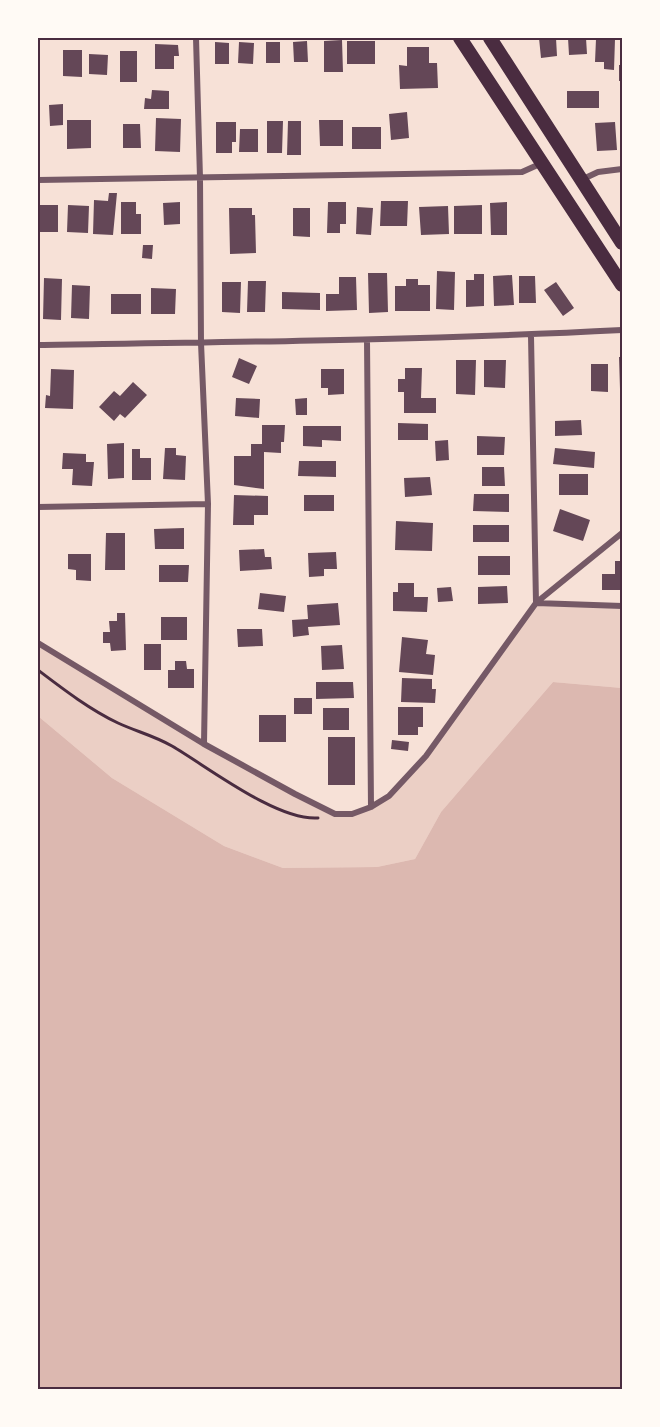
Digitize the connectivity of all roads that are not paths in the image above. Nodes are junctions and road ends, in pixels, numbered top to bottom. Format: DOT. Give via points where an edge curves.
graph roads {
  1 [pos="196,38"];
  2 [pos="460,38"];
  3 [pos="490,38"];
  4 [pos="542,162"];
  5 [pos="622,169"];
  6 [pos="200,178"];
  7 [pos="38,180"];
  8 [pos="581,180"];
  9 [pos="622,243"];
  10 [pos="622,285"];
  11 [pos="622,330"];
  12 [pos="531,336"];
  13 [pos="367,340"];
  14 [pos="201,343"];
  15 [pos="38,345"];
  16 [pos="208,504"];
  17 [pos="38,507"];
  18 [pos="622,532"];
  19 [pos="536,603"];
  20 [pos="622,606"];
  21 [pos="38,643"];
  22 [pos="204,744"];
  23 [pos="371,807"];
  1 -- 6 [label="street"];
  2 -- 4 [label="main road"];
  3 -- 8 [label="main road"];
  4 -- 6 [label="street" via="522,172"];
  4 -- 10 [label="main road"];
  5 -- 8 [label="street" via="598,172"];
  6 -- 7 [label="street"];
  6 -- 14 [label="street"];
  8 -- 9 [label="main road"];
  11 -- 12 [label="street"];
  12 -- 13 [label="street"];
  12 -- 19 [label="street"];
  13 -- 14 [label="street"];
  13 -- 23 [label="street"];
  14 -- 15 [label="street"];
  14 -- 16 [label="street"];
  16 -- 17 [label="street"];
  16 -- 22 [label="street"];
  18 -- 19 [label="street"];
  19 -- 20 [label="street"];
  19 -- 23 [label="street" via="426,756 389,796"];
  21 -- 22 [label="street"];
  22 -- 23 [label="street" via="335,814 352,814"];
}
